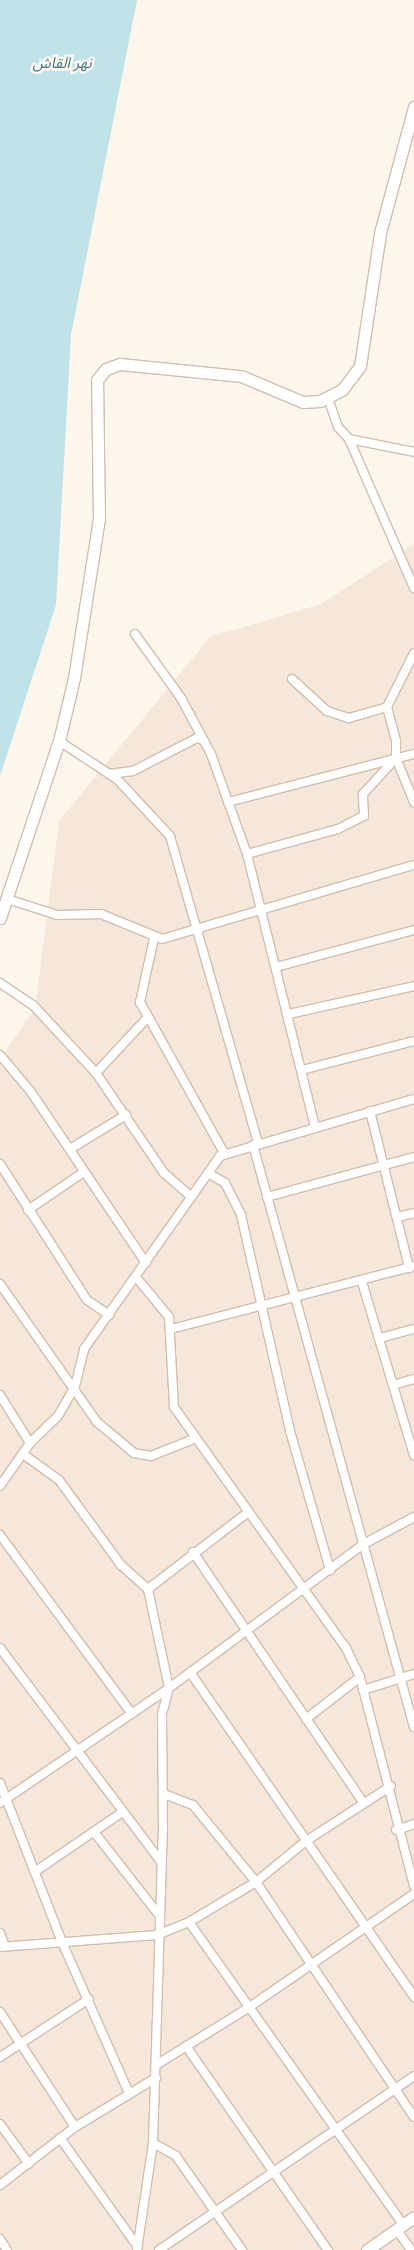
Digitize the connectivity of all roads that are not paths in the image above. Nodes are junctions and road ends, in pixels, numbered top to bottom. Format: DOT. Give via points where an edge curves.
graph roads {
  1 [pos="414,107"];
  2 [pos="328,398"];
  3 [pos="348,439"];
  4 [pos="414,452"];
  5 [pos="414,588"];
  6 [pos="135,634"];
  7 [pos="414,653"];
  8 [pos="292,679"];
  9 [pos="387,707"];
  10 [pos="204,740"];
  11 [pos="59,741"];
  12 [pos="414,754"];
  13 [pos="396,758"];
  14 [pos="106,774"];
  15 [pos="228,802"];
  16 [pos="414,802"];
  17 [pos="247,854"];
  18 [pos="414,865"];
  19 [pos="7,899"];
  20 [pos="258,912"];
  21 [pos="0,918"];
  22 [pos="414,930"];
  23 [pos="198,932"];
  24 [pos="154,938"];
  25 [pos="276,967"];
  26 [pos="0,983"];
  27 [pos="414,986"];
  28 [pos="289,1014"];
  29 [pos="146,1020"];
  30 [pos="414,1041"];
  31 [pos="0,1055"];
  32 [pos="302,1070"];
  33 [pos="96,1073"];
  34 [pos="414,1099"];
  35 [pos="370,1111"];
  36 [pos="126,1115"];
  37 [pos="315,1126"];
  38 [pos="255,1144"];
  39 [pos="70,1149"];
  40 [pos="224,1153"];
  41 [pos="414,1157"];
  42 [pos="0,1164"];
  43 [pos="383,1165"];
  44 [pos="84,1172"];
  45 [pos="208,1172"];
  46 [pos="190,1196"];
  47 [pos="267,1197"];
  48 [pos="28,1210"];
  49 [pos="414,1213"];
  50 [pos="397,1218"];
  51 [pos="146,1263"];
  52 [pos="412,1267"];
  53 [pos="136,1277"];
  54 [pos="362,1282"];
  55 [pos="0,1284"];
  56 [pos="293,1299"];
  57 [pos="264,1306"];
  58 [pos="109,1315"];
  59 [pos="414,1328"];
  60 [pos="171,1329"];
  61 [pos="380,1338"];
  62 [pos="414,1379"];
  63 [pos="393,1385"];
  64 [pos="75,1386"];
  65 [pos="0,1395"];
  66 [pos="411,1428"];
  67 [pos="196,1438"];
  68 [pos="30,1443"];
  69 [pos="23,1454"];
  70 [pos="414,1455"];
  71 [pos="0,1486"];
  72 [pos="247,1513"];
  73 [pos="414,1517"];
  74 [pos="0,1535"];
  75 [pos="362,1545"];
  76 [pos="193,1552"];
  77 [pos="330,1570"];
  78 [pos="148,1589"];
  79 [pos="305,1590"];
  80 [pos="247,1632"];
  81 [pos="0,1648"];
  82 [pos="190,1672"];
  83 [pos="414,1674"];
  84 [pos="360,1677"];
  85 [pos="400,1678"];
  86 [pos="169,1688"];
  87 [pos="363,1690"];
  88 [pos="132,1714"];
  89 [pos="306,1719"];
  90 [pos="414,1727"];
  91 [pos="75,1752"];
  92 [pos="0,1783"];
  93 [pos="391,1786"];
  94 [pos="164,1794"];
  95 [pos="7,1798"];
  96 [pos="363,1802"];
  97 [pos="0,1803"];
  98 [pos="121,1813"];
  99 [pos="414,1824"];
  100 [pos="396,1830"];
  101 [pos="94,1832"];
  102 [pos="306,1842"];
  103 [pos="162,1863"];
  104 [pos="36,1871"];
  105 [pos="256,1882"];
  106 [pos="414,1886"];
  107 [pos="414,1894"];
  108 [pos="159,1915"];
  109 [pos="189,1922"];
  110 [pos="363,1928"];
  111 [pos="0,1933"];
  112 [pos="157,1935"];
  113 [pos="62,1942"];
  114 [pos="3,1946"];
  115 [pos="311,1966"];
  116 [pos="414,1997"];
  117 [pos="89,1999"];
  118 [pos="248,2008"];
  119 [pos="0,2012"];
  120 [pos="22,2043"];
  121 [pos="186,2046"];
  122 [pos="0,2057"];
  123 [pos="156,2065"];
  124 [pos="414,2076"];
  125 [pos="156,2078"];
  126 [pos="395,2089"];
  127 [pos="129,2093"];
  128 [pos="414,2117"];
  129 [pos="0,2124"];
  130 [pos="75,2127"];
  131 [pos="335,2131"];
  132 [pos="60,2138"];
  133 [pos="153,2143"];
  134 [pos="28,2164"];
  135 [pos="273,2173"];
  136 [pos="0,2186"];
  137 [pos="214,2212"];
  138 [pos="414,2216"];
  139 [pos="400,2227"];
  140 [pos="0,2240"];
  141 [pos="137,2248"];
  142 [pos="7,2250"];
  143 [pos="159,2250"];
  144 [pos="242,2250"];
  145 [pos="328,2250"];
  146 [pos="367,2250"];
  147 [pos="411,2250"];
  1 -- 2 [label="main road" via="380,233 360,366 348,385"];
  2 -- 3 [label="street" via="338,427"];
  2 -- 11 [label="main road" via="291,399 234,375 120,364 102,372 95,388 101,468 97,535"];
  3 -- 4 [label="street"];
  3 -- 5 [label="street"];
  6 -- 10 [label="street" via="181,698"];
  7 -- 9 [label="street"];
  8 -- 9 [label="street" via="339,718"];
  9 -- 13 [label="street" via="396,740"];
  10 -- 14 [label="street" via="197,738 133,771"];
  10 -- 15 [label="street"];
  11 -- 14 [label="street"];
  11 -- 19 [label="main road"];
  12 -- 13 [label="street"];
  13 -- 15 [label="street"];
  13 -- 16 [label="street"];
  13 -- 17 [label="street" via="363,794 364,816 338,829"];
  14 -- 23 [label="street" via="135,795 170,836"];
  15 -- 17 [label="street"];
  17 -- 20 [label="street"];
  18 -- 20 [label="street"];
  19 -- 21 [label="main road"];
  19 -- 24 [label="street" via="57,914 101,914"];
  20 -- 23 [label="street"];
  20 -- 25 [label="street"];
  22 -- 25 [label="street"];
  23 -- 24 [label="street"];
  23 -- 38 [label="street"];
  24 -- 29 [label="street" via="140,1002"];
  25 -- 28 [label="street"];
  26 -- 33 [label="street" via="33,1005"];
  27 -- 28 [label="street"];
  28 -- 32 [label="street"];
  29 -- 33 [label="street"];
  29 -- 40 [label="street"];
  30 -- 32 [label="street"];
  31 -- 39 [label="street"];
  32 -- 37 [label="street"];
  33 -- 36 [label="street"];
  34 -- 35 [label="street"];
  35 -- 37 [label="street"];
  35 -- 43 [label="street"];
  36 -- 39 [label="street"];
  36 -- 46 [label="street" via="164,1173"];
  37 -- 38 [label="street"];
  38 -- 40 [label="street"];
  38 -- 47 [label="street"];
  39 -- 44 [label="street"];
  40 -- 45 [label="street"];
  41 -- 43 [label="street"];
  42 -- 48 [label="street"];
  43 -- 47 [label="street"];
  43 -- 50 [label="street"];
  44 -- 48 [label="street"];
  44 -- 51 [label="street"];
  45 -- 46 [label="street"];
  45 -- 57 [label="street" via="225,1183 241,1215"];
  46 -- 51 [label="street"];
  47 -- 56 [label="street"];
  48 -- 58 [label="street" via="88,1300"];
  49 -- 50 [label="street"];
  50 -- 52 [label="street"];
  51 -- 53 [label="street"];
  52 -- 54 [label="street"];
  53 -- 58 [label="street"];
  53 -- 60 [label="street" via="166,1309"];
  54 -- 56 [label="street"];
  54 -- 61 [label="street"];
  55 -- 64 [label="street"];
  56 -- 57 [label="street"];
  56 -- 75 [label="street"];
  57 -- 60 [label="street"];
  57 -- 77 [label="street" via="290,1431"];
  58 -- 64 [label="street" via="80,1356"];
  59 -- 61 [label="street"];
  60 -- 67 [label="street" via="172,1401"];
  61 -- 63 [label="street"];
  62 -- 63 [label="street"];
  63 -- 66 [label="street"];
  64 -- 67 [label="street" via="97,1422 139,1456 151,1456"];
  64 -- 68 [label="street" via="58,1416"];
  65 -- 68 [label="street"];
  66 -- 70 [label="street"];
  67 -- 72 [label="street"];
  68 -- 69 [label="street"];
  69 -- 71 [label="street"];
  69 -- 78 [label="street" via="59,1480 121,1565"];
  72 -- 76 [label="street"];
  72 -- 79 [label="street"];
  73 -- 75 [label="street"];
  74 -- 88 [label="street"];
  75 -- 77 [label="street"];
  75 -- 85 [label="street"];
  76 -- 78 [label="street"];
  76 -- 80 [label="street"];
  77 -- 79 [label="street"];
  78 -- 86 [label="street"];
  79 -- 80 [label="street"];
  79 -- 84 [label="street"];
  80 -- 82 [label="street"];
  80 -- 89 [label="street"];
  81 -- 91 [label="street"];
  82 -- 86 [label="street"];
  82 -- 102 [label="street"];
  83 -- 85 [label="street"];
  84 -- 87 [label="street"];
  84 -- 89 [label="street"];
  85 -- 87 [label="street"];
  85 -- 90 [label="street"];
  86 -- 88 [label="street"];
  86 -- 94 [label="street" via="162,1714"];
  87 -- 93 [label="street"];
  88 -- 91 [label="street"];
  89 -- 96 [label="street"];
  91 -- 95 [label="street"];
  91 -- 98 [label="street"];
  92 -- 95 [label="street"];
  93 -- 96 [label="street"];
  93 -- 100 [label="street"];
  94 -- 103 [label="street"];
  94 -- 105 [label="street" via="193,1805"];
  95 -- 97 [label="street"];
  95 -- 104 [label="street"];
  96 -- 102 [label="street"];
  98 -- 101 [label="street"];
  98 -- 103 [label="street"];
  99 -- 100 [label="street"];
  100 -- 106 [label="street"];
  101 -- 104 [label="street"];
  101 -- 108 [label="street"];
  102 -- 105 [label="street"];
  102 -- 110 [label="street"];
  103 -- 108 [label="street"];
  104 -- 113 [label="street"];
  105 -- 109 [label="street"];
  105 -- 115 [label="street"];
  107 -- 110 [label="street"];
  108 -- 112 [label="street"];
  109 -- 112 [label="street"];
  109 -- 118 [label="street"];
  110 -- 115 [label="street"];
  110 -- 116 [label="street"];
  111 -- 114 [label="street"];
  112 -- 113 [label="street"];
  112 -- 123 [label="street"];
  113 -- 114 [label="street"];
  113 -- 117 [label="street"];
  115 -- 118 [label="street"];
  115 -- 126 [label="street"];
  117 -- 120 [label="street"];
  117 -- 127 [label="street"];
  118 -- 121 [label="street"];
  118 -- 131 [label="street"];
  119 -- 120 [label="street"];
  120 -- 122 [label="street"];
  120 -- 130 [label="street"];
  121 -- 123 [label="street"];
  121 -- 135 [label="street"];
  123 -- 125 [label="street"];
  124 -- 126 [label="street"];
  125 -- 127 [label="street"];
  125 -- 133 [label="street"];
  126 -- 128 [label="street"];
  126 -- 131 [label="street"];
  127 -- 130 [label="street"];
  129 -- 134 [label="street"];
  130 -- 132 [label="street"];
  131 -- 135 [label="street"];
  131 -- 139 [label="street"];
  132 -- 134 [label="street"];
  132 -- 141 [label="street"];
  133 -- 137 [label="street" via="173,2152"];
  133 -- 141 [label="street"];
  134 -- 136 [label="street"];
  135 -- 137 [label="street"];
  135 -- 145 [label="street"];
  137 -- 143 [label="street"];
  137 -- 144 [label="street"];
  138 -- 139 [label="main road"];
  139 -- 146 [label="main road"];
  139 -- 147 [label="street"];
  140 -- 142 [label="street"];
}
